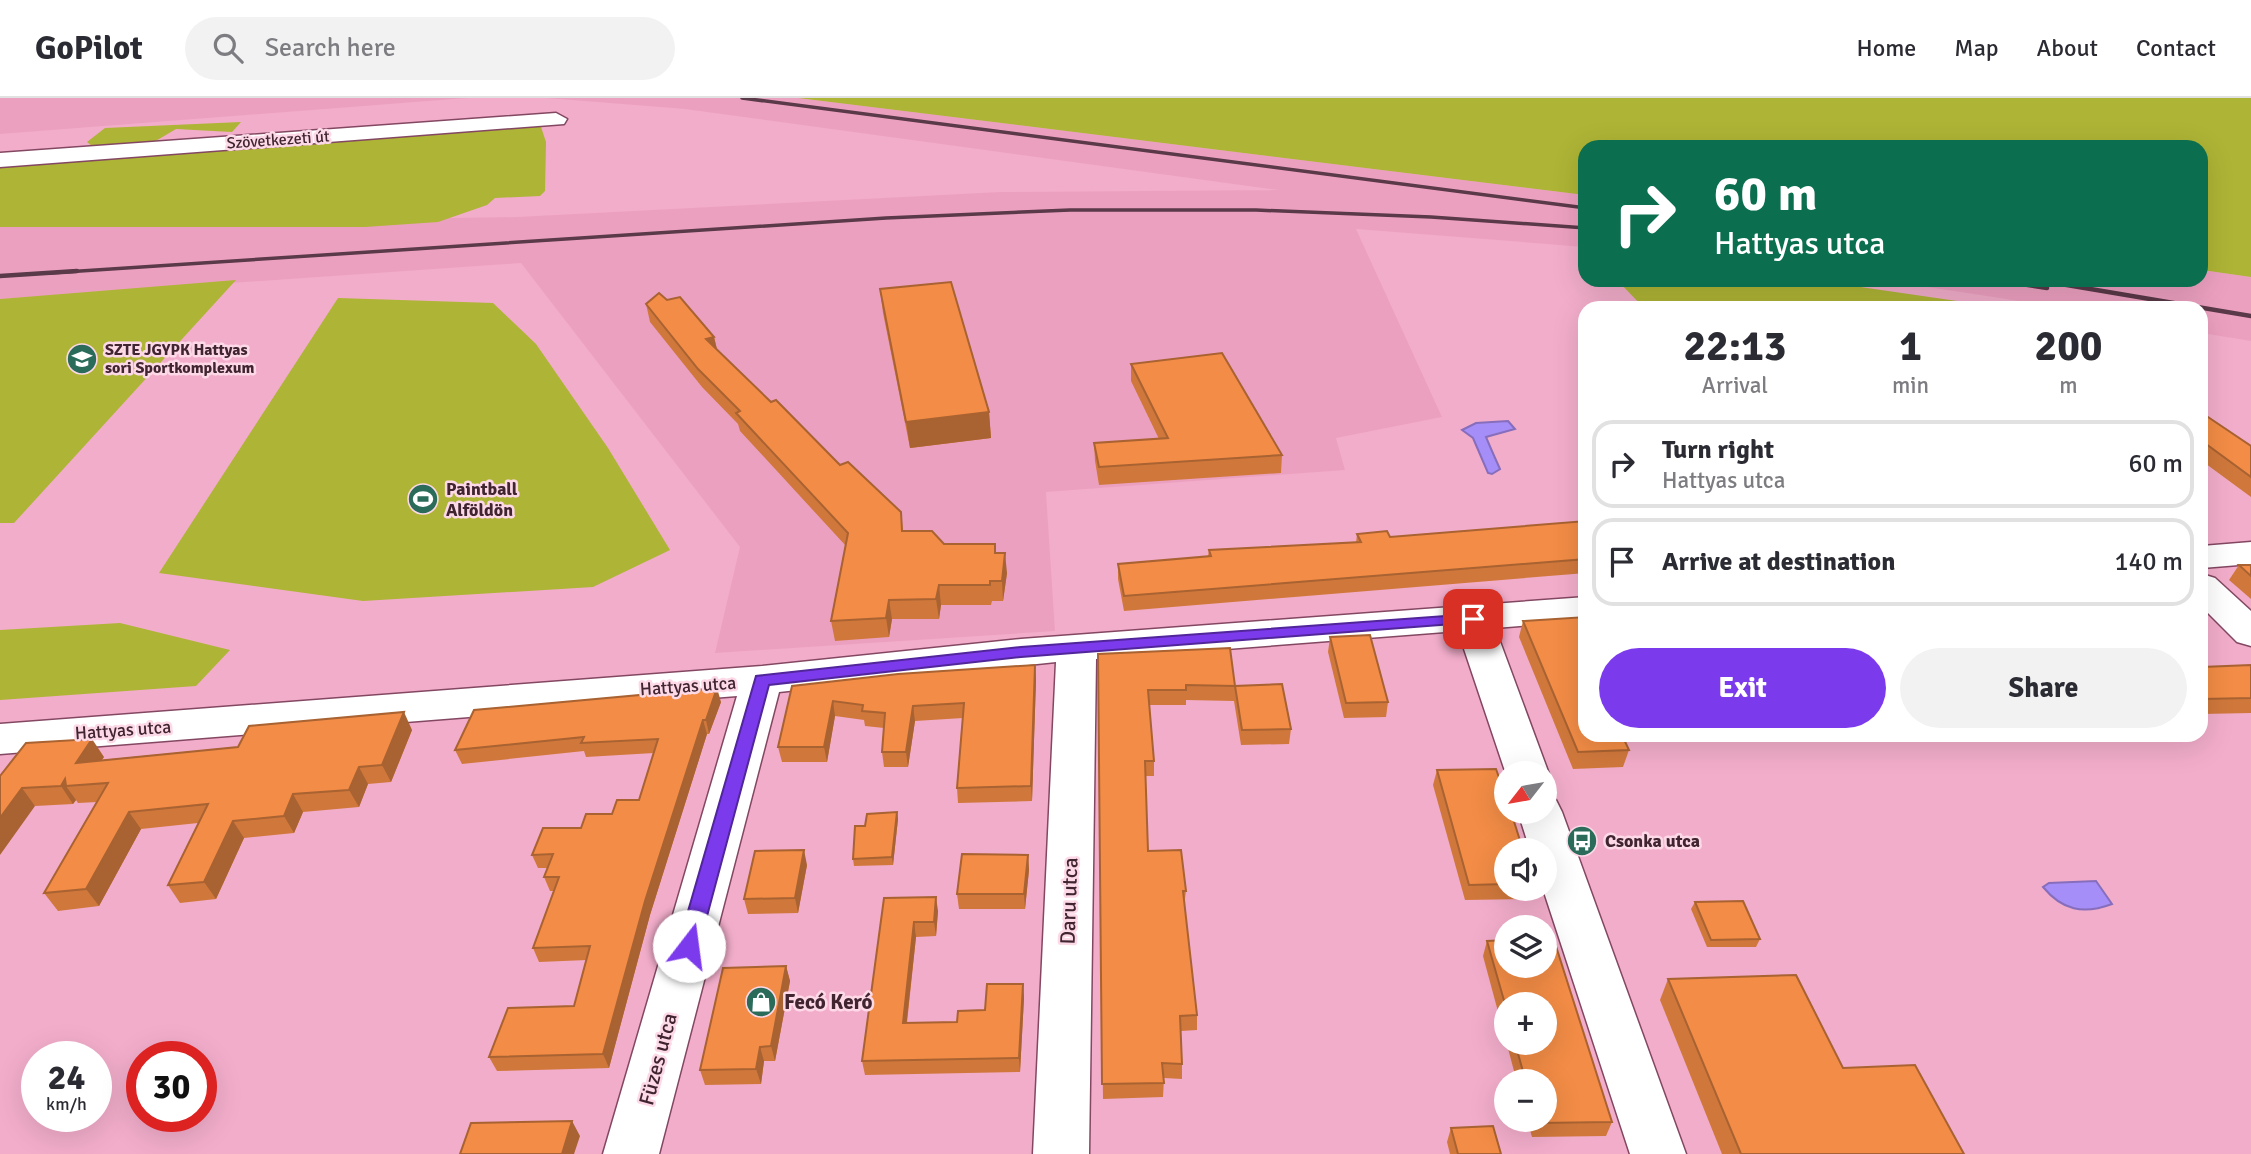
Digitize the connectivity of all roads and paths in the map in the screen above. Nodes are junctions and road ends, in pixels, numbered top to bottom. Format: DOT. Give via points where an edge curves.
graph roads {
  1 [pos="556,119"];
  2 [pos="0,160"];
  3 [pos="2251,553"];
  4 [pos="2208,557"];
  5 [pos="2208,592"];
  6 [pos="1578,610"];
  7 [pos="1473,619"];
  8 [pos="2251,633"];
  9 [pos="1076,649"];
  10 [pos="762,680"];
  11 [pos="0,739"];
  12 [pos="1522,761"];
  13 [pos="1544,824"];
  14 [pos="631,1154"];
  15 [pos="1060,1154"];
  16 [pos="1658,1154"];
  1 -- 2 [label="street, Szövetkezeti út"];
  3 -- 4 [label="street"];
  5 -- 8 [label="street"];
  6 -- 7 [label="street, Hattyas utca"];
  7 -- 9 [label="street, Hattyas utca"];
  7 -- 12 [label="street"];
  9 -- 10 [label="street, Hattyas utca"];
  9 -- 15 [label="street, Daru utca"];
  10 -- 11 [label="street, Hattyas utca"];
  10 -- 14 [label="street, Füzes utca"];
  13 -- 16 [label="street"];
}
